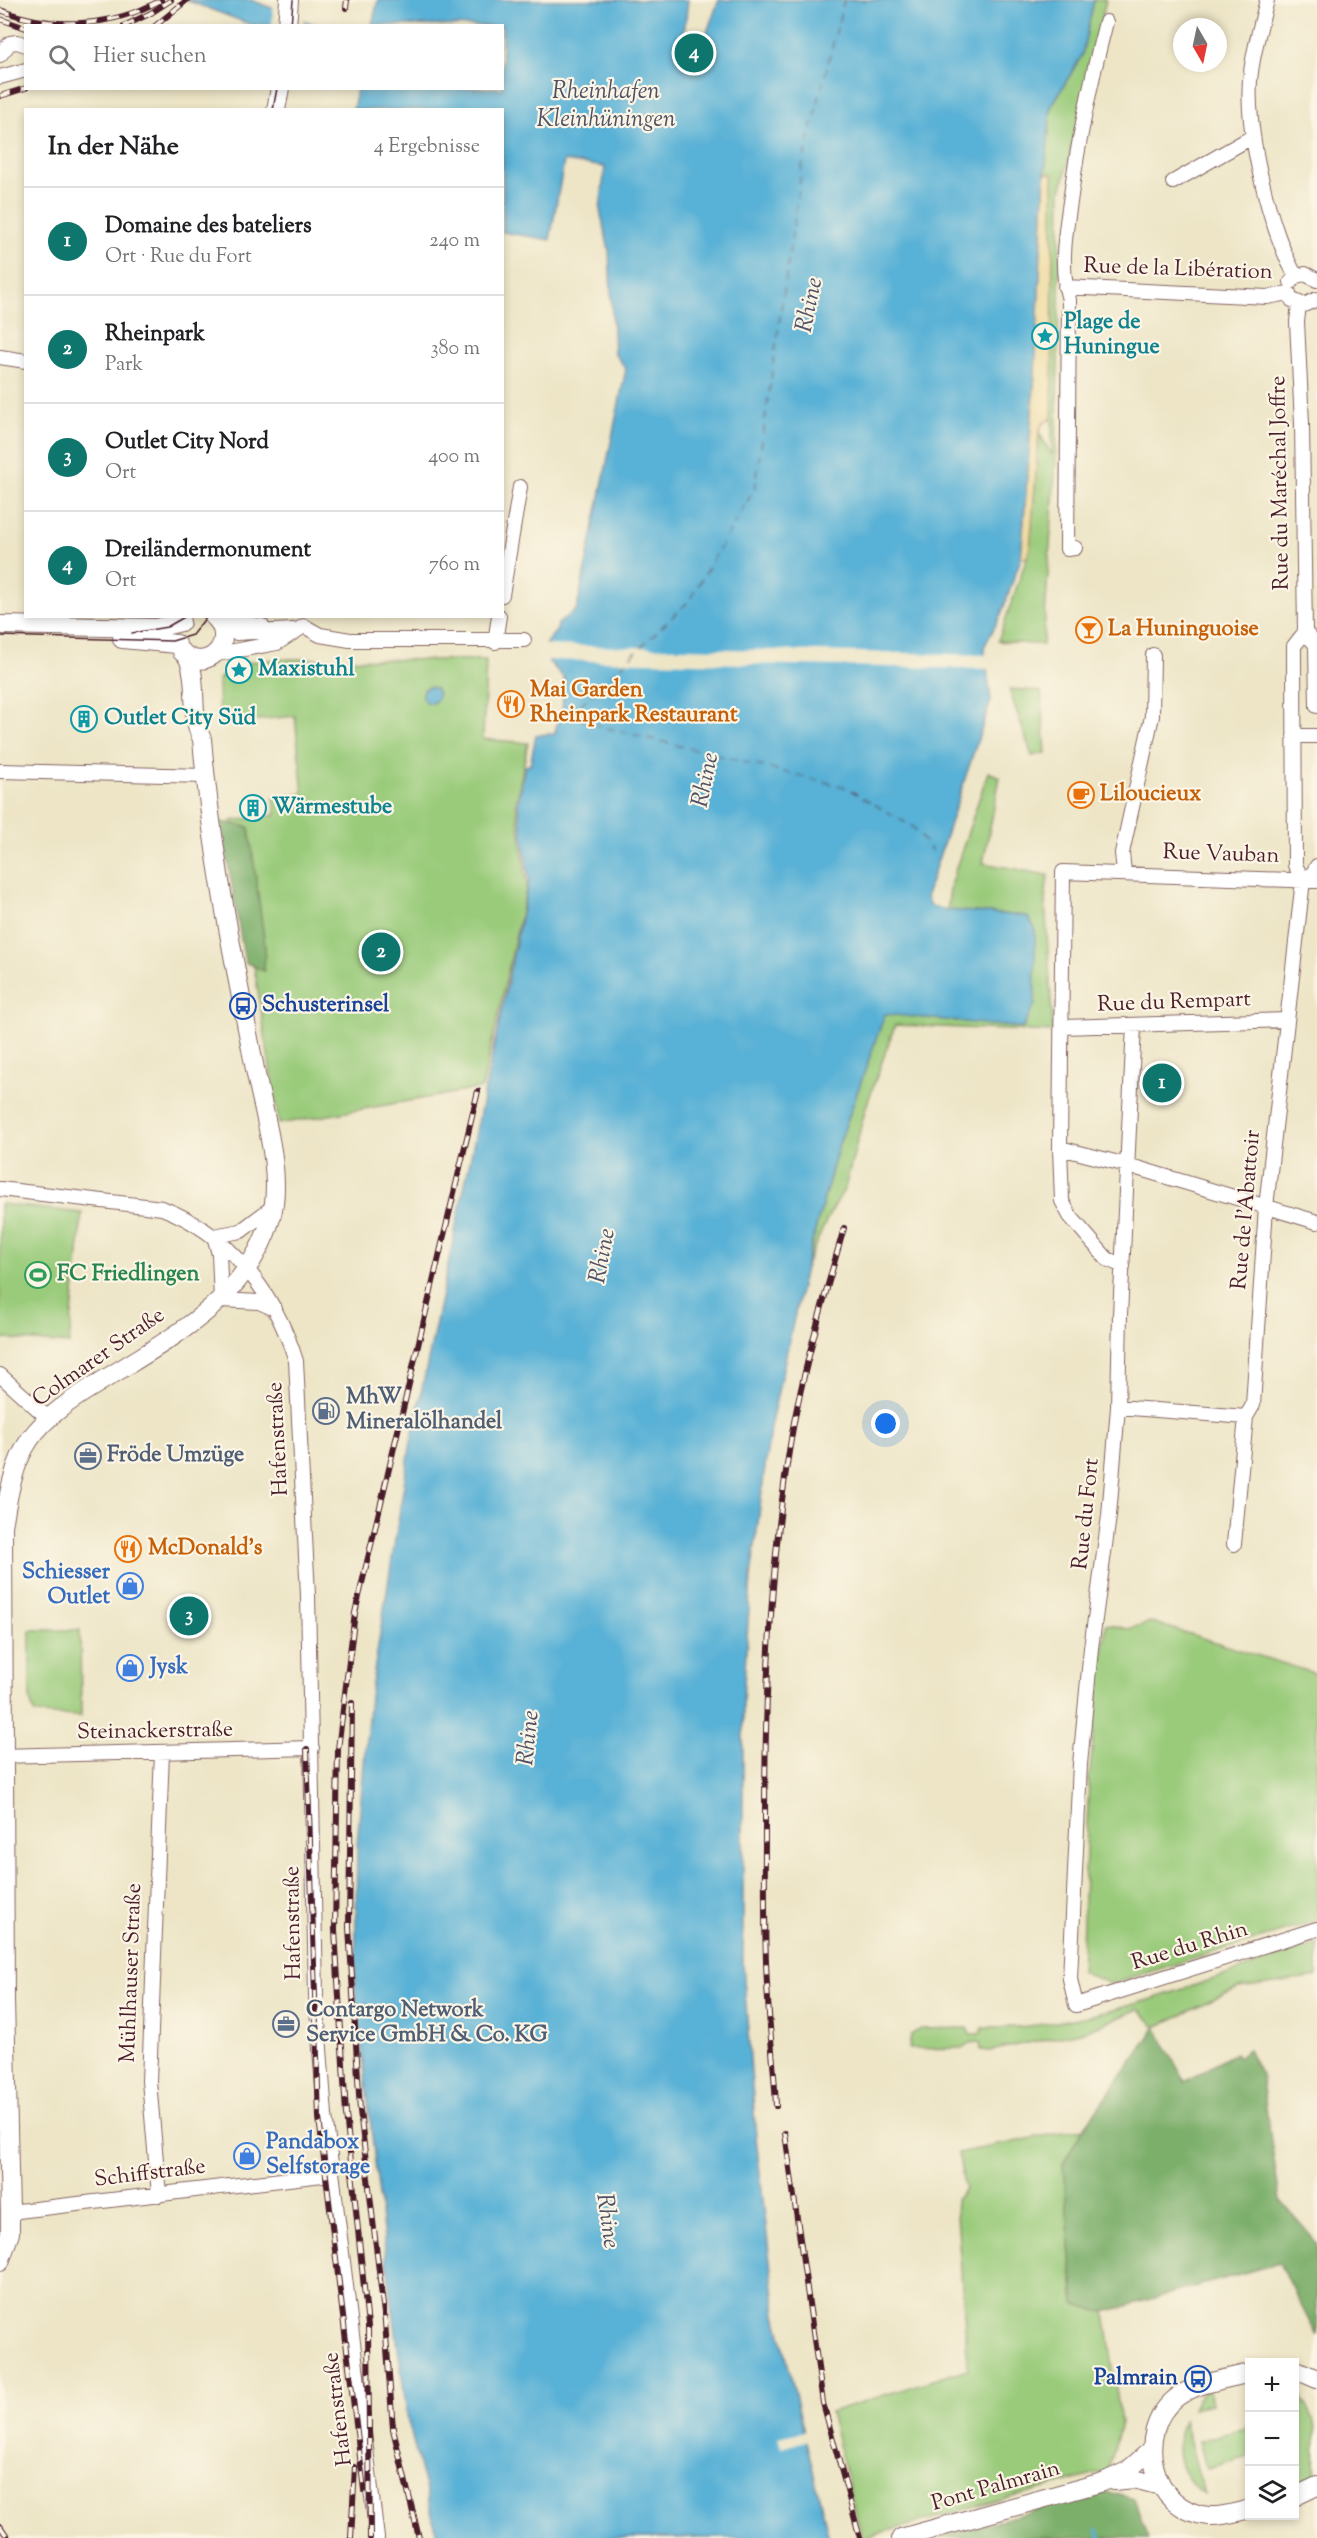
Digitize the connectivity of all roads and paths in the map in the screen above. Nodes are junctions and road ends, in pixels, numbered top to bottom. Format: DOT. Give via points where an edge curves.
graph roads {
  1 [pos="289,0"];
  2 [pos="1267,0"];
  3 [pos="1106,22"];
  4 [pos="287,24"];
  5 [pos="24,44"];
  6 [pos="0,55"];
  7 [pos="24,71"];
  8 [pos="0,77"];
  9 [pos="1252,136"];
  10 [pos="1173,182"];
  11 [pos="1296,276"];
  12 [pos="1317,280"];
  13 [pos="1065,287"];
  14 [pos="1289,293"];
  15 [pos="1317,299"];
  16 [pos="1299,304"];
  17 [pos="0,357"];
  18 [pos="24,361"];
  19 [pos="1302,424"];
  20 [pos="1317,424"];
  21 [pos="520,487"];
  22 [pos="1075,548"];
  23 [pos="504,583"];
  24 [pos="1311,584"];
  25 [pos="184,618"];
  26 [pos="499,618"];
  27 [pos="222,621"];
  28 [pos="0,625"];
  29 [pos="301,628"];
  30 [pos="1305,632"];
  31 [pos="0,636"];
  32 [pos="524,640"];
  33 [pos="495,642"];
  34 [pos="197,654"];
  35 [pos="1153,655"];
  36 [pos="1316,657"];
  37 [pos="1317,706"];
  38 [pos="1294,736"];
  39 [pos="1317,736"];
  40 [pos="0,771"];
  41 [pos="206,776"];
  42 [pos="1317,866"];
  43 [pos="1124,872"];
  44 [pos="1310,880"];
  45 [pos="1287,1020"];
  46 [pos="1134,1025"];
  47 [pos="1063,1027"];
  48 [pos="1060,1148"];
  49 [pos="1127,1165"];
  50 [pos="0,1189"];
  51 [pos="273,1206"];
  52 [pos="1266,1207"];
  53 [pos="1317,1222"];
  54 [pos="214,1236"];
  55 [pos="1124,1266"];
  56 [pos="247,1270"];
  57 [pos="221,1300"];
  58 [pos="275,1309"];
  59 [pos="0,1375"];
  60 [pos="1118,1407"];
  61 [pos="1246,1417"];
  62 [pos="49,1419"];
  63 [pos="1234,1544"];
  64 [pos="312,1748"];
  65 [pos="162,1753"];
  66 [pos="3,1756"];
  67 [pos="1317,1929"];
  68 [pos="3,2001"];
  69 [pos="1076,2005"];
  70 [pos="331,2174"];
  71 [pos="159,2195"];
  72 [pos="10,2212"];
  73 [pos="0,2262"];
  74 [pos="1299,2371"];
  75 [pos="1245,2375"];
  76 [pos="1317,2379"];
  77 [pos="1151,2450"];
  78 [pos="1103,2482"];
  79 [pos="1161,2486"];
  80 [pos="1317,2486"];
  81 [pos="1299,2495"];
  82 [pos="1245,2510"];
  83 [pos="378,2538"];
  84 [pos="902,2538"];
  1 -- 4 [label="main road"];
  2 -- 9 [label="street" via="1251,73"];
  3 -- 13 [label="street" via="1085,103 1074,171 1065,238"];
  5 -- 6 [label="street" via="10,43"];
  7 -- 8 [label="street"];
  9 -- 10 [label="street"];
  9 -- 11 [label="street" via="1284,256"];
  11 -- 12 [label="street" via="1305,274"];
  11 -- 14 [label="street" via="1289,285"];
  13 -- 14 [label="street, Rue de la Libération" via="1267,297"];
  13 -- 22 [label="street" via="1069,300 1067,549"];
  14 -- 16 [label="street"];
  15 -- 16 [label="street"];
  16 -- 19 [label="street, Rue du Maréchal Joffre"];
  17 -- 18 [label="street"];
  19 -- 20 [label="street"];
  19 -- 24 [label="street, Rue du Maréchal Joffre"];
  21 -- 23 [label="street"];
  24 -- 30 [label="street, Rue du Maréchal Joffre"];
  25 -- 28 [label="main road" via="156,627"];
  25 -- 34 [label="main road" via="176,635"];
  26 -- 33 [label="street"];
  27 -- 29 [label="street" via="237,633"];
  27 -- 34 [label="main road" via="223,642"];
  29 -- 33 [label="street" via="350,640"];
  29 -- 34 [label="street" via="276,643"];
  30 -- 36 [label="street, Rue du Maréchal Joffre" via="1316,645"];
  30 -- 38 [label="street, Rue de l'Abattoir" via="1294,646"];
  31 -- 34 [label="main road" via="144,640"];
  32 -- 33 [label="street"];
  34 -- 41 [label="main road, Colmarer Straße" via="193,672 196,723"];
  35 -- 43 [label="street" via="1152,716 1122,853"];
  36 -- 37 [label="street"];
  38 -- 39 [label="street"];
  38 -- 44 [label="street, Rue de l'Abattoir" via="1295,865"];
  40 -- 41 [label="street"];
  41 -- 51 [label="main road, Colmarer Straße" via="220,882 274,1174"];
  42 -- 44 [label="street"];
  43 -- 44 [label="street, Rue Vauban"];
  43 -- 47 [label="street, Rue Vauban" via="1063,872"];
  44 -- 45 [label="street, Rue de l'Abattoir"];
  45 -- 46 [label="street, Rue du Rempart"];
  45 -- 52 [label="street, Rue de l'Abattoir"];
  46 -- 47 [label="street, Rue du Rempart"];
  46 -- 49 [label="street, Rue du Fort"];
  47 -- 48 [label="street"];
  48 -- 49 [label="street"];
  48 -- 55 [label="street" via="1062,1201 1070,1216 1107,1259"];
  49 -- 52 [label="street"];
  49 -- 55 [label="street, Rue du Fort"];
  50 -- 54 [label="street" via="162,1208 184,1216"];
  51 -- 54 [label="street" via="242,1231"];
  51 -- 56 [label="main road, Colmarer Straße" via="265,1239"];
  52 -- 53 [label="street"];
  52 -- 61 [label="street, Rue de l'Abattoir" via="1253,1405"];
  54 -- 56 [label="street"];
  54 -- 57 [label="street" via="219,1254"];
  55 -- 60 [label="street, Rue du Fort"];
  56 -- 57 [label="main road, Colmarer Straße"];
  56 -- 58 [label="street, Hafenstraße"];
  57 -- 58 [label="street" via="259,1302"];
  57 -- 62 [label="main road, Colmarer Straße"];
  58 -- 64 [label="street, Hafenstraße" via="296,1361"];
  59 -- 62 [label="street"];
  60 -- 61 [label="street"];
  60 -- 69 [label="street, Rue du Fort" via="1080,1764 1070,1979"];
  61 -- 63 [label="street, Rue de l'Abattoir"];
  62 -- 66 [label="main road, Colmarer Straße" via="30,1438 19,1461 4,1518"];
  64 -- 65 [label="street, Steinackerstraße"];
  64 -- 70 [label="street, Hafenstraße" via="316,1996"];
  65 -- 66 [label="street, Steinackerstraße"];
  65 -- 71 [label="street, Mühlhauser Straße" via="149,2081"];
  66 -- 68 [label="main road, Colmarer Straße"];
  67 -- 69 [label="street, Rue du Rhin"];
  68 -- 72 [label="main road, Colmarer Straße"];
  70 -- 71 [label="street, Schiffstraße"];
  70 -- 83 [label="street, Hafenstraße"];
  71 -- 72 [label="street, Schiffstraße"];
  72 -- 73 [label="main road, Colmarer Straße" via="10,2233"];
  74 -- 76 [label="main road"];
  75 -- 77 [label="main road" via="1179,2396 1160,2417"];
  77 -- 78 [label="main road, Pont Palmrain" via="1126,2471"];
  77 -- 79 [label="main road"];
  78 -- 79 [label="main road, Pont Palmrain" via="1134,2479"];
  78 -- 84 [label="main road, Pont Palmrain"];
  79 -- 82 [label="main road" via="1186,2508 1208,2516"];
  80 -- 81 [label="main road"];
}
